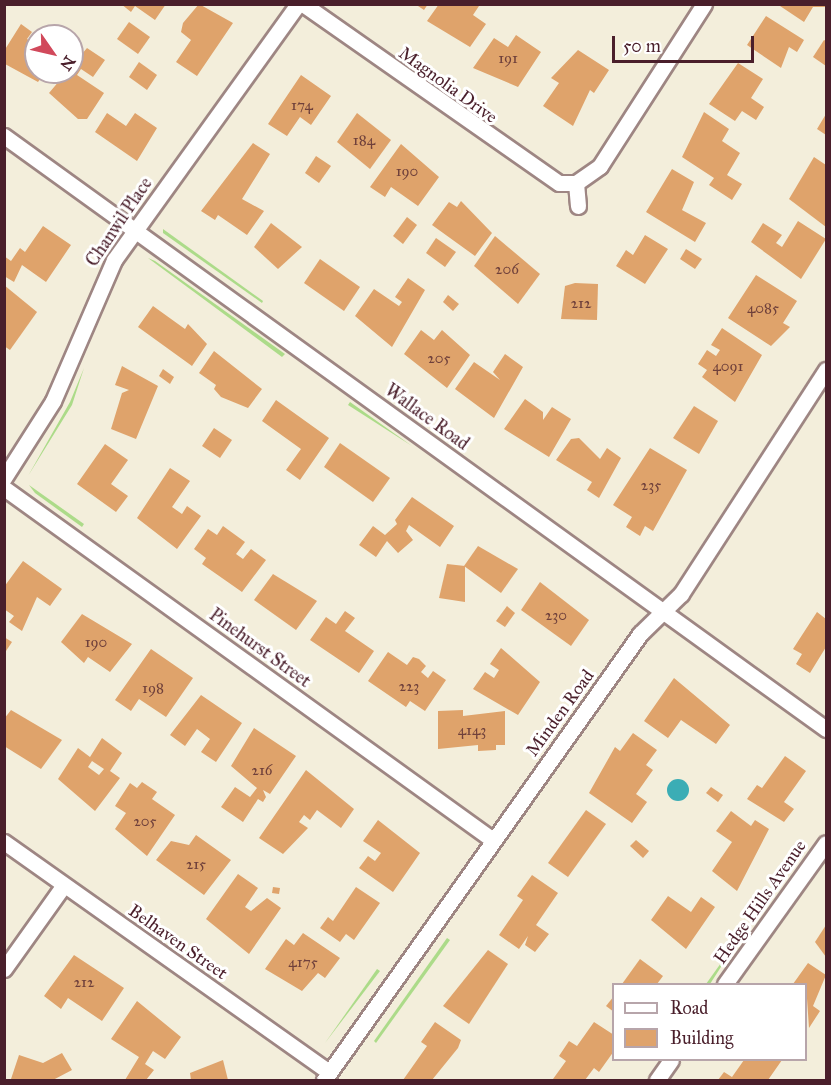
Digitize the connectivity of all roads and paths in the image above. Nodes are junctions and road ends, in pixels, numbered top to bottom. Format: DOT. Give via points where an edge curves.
graph roads {
  1 [pos="298,4"];
  2 [pos="303,4"];
  3 [pos="704,4"];
  4 [pos="4,136"];
  5 [pos="576,183"];
  6 [pos="578,206"];
  7 [pos="135,230"];
  8 [pos="826,370"];
  9 [pos="4,478"];
  10 [pos="4,488"];
  11 [pos="664,612"];
  12 [pos="826,729"];
  13 [pos="493,840"];
  14 [pos="4,842"];
  15 [pos="826,843"];
  16 [pos="64,885"];
  17 [pos="4,969"];
  18 [pos="726,983"];
  19 [pos="670,1061"];
  20 [pos="327,1076"];
  21 [pos="657,1080"];
  1 -- 7 [label="street, Chanwil Place"];
  2 -- 5 [label="street, Magnolia Drive" via="544,177"];
  3 -- 5 [label="street" via="600,166"];
  4 -- 7 [label="street, Wallace Road"];
  5 -- 6 [label="street"];
  7 -- 9 [label="street, Chanwil Place" via="102,280 53,401"];
  7 -- 11 [label="street, Wallace Road"];
  8 -- 11 [label="street, Minden Road"];
  10 -- 13 [label="street, Pinehurst Street"];
  11 -- 12 [label="street, Wallace Road"];
  11 -- 13 [label="street, Minden Road" via="640,634"];
  13 -- 20 [label="street, Minden Road"];
  14 -- 16 [label="street, Belhaven Street"];
  15 -- 18 [label="street, Hedge Hills Avenue"];
  16 -- 17 [label="street"];
  16 -- 20 [label="street, Belhaven Street"];
  19 -- 21 [label="street"];
}
